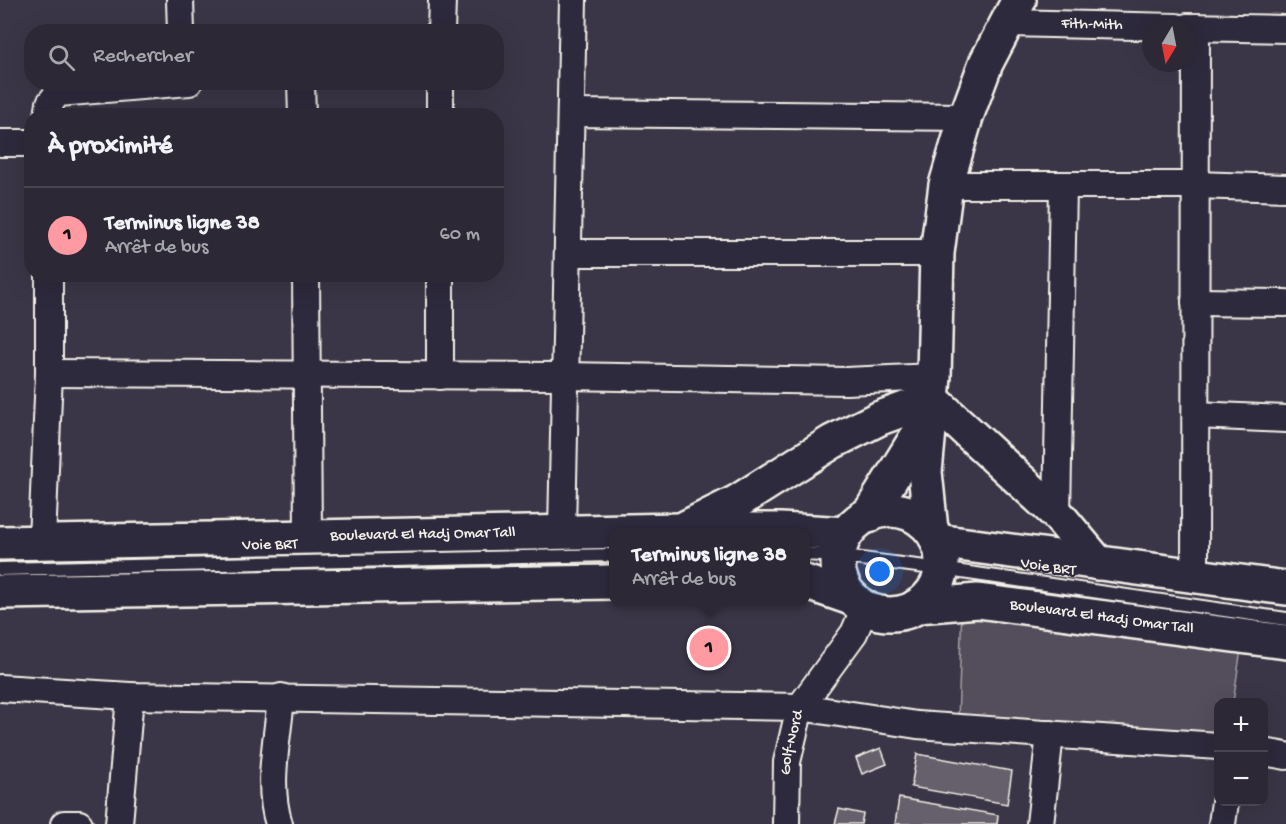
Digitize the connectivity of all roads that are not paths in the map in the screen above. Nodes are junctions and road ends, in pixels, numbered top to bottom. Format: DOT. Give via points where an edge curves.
graph roads {
  1 [pos="180,0"];
  2 [pos="442,0"];
  3 [pos="573,0"];
  4 [pos="1012,12"];
  5 [pos="1142,23"];
  6 [pos="181,24"];
  7 [pos="441,24"];
  8 [pos="1196,27"];
  9 [pos="1286,29"];
  10 [pos="1189,72"];
  11 [pos="95,90"];
  12 [pos="301,90"];
  13 [pos="440,90"];
  14 [pos="49,108"];
  15 [pos="302,108"];
  16 [pos="440,108"];
  17 [pos="571,113"];
  18 [pos="966,117"];
  19 [pos="0,143"];
  20 [pos="24,143"];
  21 [pos="946,185"];
  22 [pos="1195,185"];
  23 [pos="1063,186"];
  24 [pos="1286,188"];
  25 [pos="568,253"];
  26 [pos="938,253"];
  27 [pos="49,282"];
  28 [pos="306,282"];
  29 [pos="440,282"];
  30 [pos="1195,302"];
  31 [pos="1286,303"];
  32 [pos="49,373"];
  33 [pos="307,375"];
  34 [pos="440,376"];
  35 [pos="565,376"];
  36 [pos="932,397"];
  37 [pos="1196,415"];
  38 [pos="1286,418"];
  39 [pos="1057,514"];
  40 [pos="684,528"];
  41 [pos="562,531"];
  42 [pos="609,531"];
  43 [pos="810,532"];
  44 [pos="851,535"];
  45 [pos="308,536"];
  46 [pos="42,541"];
  47 [pos="0,543"];
  48 [pos="936,547"];
  49 [pos="810,552"];
  50 [pos="609,555"];
  51 [pos="1098,563"];
  52 [pos="0,569"];
  53 [pos="1195,576"];
  54 [pos="609,582"];
  55 [pos="810,584"];
  56 [pos="1286,588"];
  57 [pos="0,592"];
  58 [pos="859,604"];
  59 [pos="917,606"];
  60 [pos="1286,619"];
  61 [pos="1286,642"];
  62 [pos="0,688"];
  63 [pos="130,696"];
  64 [pos="282,697"];
  65 [pos="800,707"];
  66 [pos="1050,734"];
  67 [pos="1214,746"];
  68 [pos="1268,753"];
  69 [pos="1286,756"];
  70 [pos="1224,806"];
  71 [pos="64,824"];
  72 [pos="79,824"];
  73 [pos="119,824"];
  74 [pos="279,824"];
  75 [pos="786,824"];
  76 [pos="1040,824"];
  77 [pos="1222,824"];
  1 -- 6 [label="street"];
  2 -- 7 [label="street"];
  3 -- 17 [label="street"];
  4 -- 5 [label="street, Fith-Mith"];
  4 -- 18 [label="main road" via="986,63"];
  8 -- 9 [label="street, Fith-Mith"];
  10 -- 22 [label="street"];
  11 -- 14 [label="street" via="58,93"];
  12 -- 15 [label="street"];
  13 -- 16 [label="street"];
  17 -- 18 [label="street"];
  17 -- 25 [label="street"];
  18 -- 21 [label="main road"];
  19 -- 20 [label="street"];
  21 -- 23 [label="street"];
  21 -- 26 [label="main road"];
  22 -- 23 [label="street"];
  22 -- 24 [label="street"];
  22 -- 30 [label="street"];
  23 -- 39 [label="street"];
  25 -- 26 [label="street"];
  25 -- 35 [label="street"];
  26 -- 36 [label="main road"];
  27 -- 32 [label="street"];
  28 -- 33 [label="street"];
  29 -- 34 [label="street"];
  30 -- 31 [label="street"];
  30 -- 37 [label="street"];
  32 -- 33 [label="street"];
  32 -- 46 [label="street"];
  33 -- 34 [label="street"];
  33 -- 45 [label="street"];
  34 -- 35 [label="street"];
  35 -- 36 [label="street" via="846,381"];
  35 -- 41 [label="street"];
  36 -- 39 [label="main road"];
  36 -- 40 [label="main road" via="832,441 737,502"];
  36 -- 44 [label="main road"];
  36 -- 48 [label="main road" via="925,472"];
  37 -- 38 [label="street"];
  37 -- 53 [label="street"];
  39 -- 51 [label="main road"];
  41 -- 42 [label="main road, Boulevard El Hadj Omar Tall"];
  41 -- 45 [label="main road, Boulevard El Hadj Omar Tall"];
  43 -- 44 [label="main road, Boulevard El Hadj Omar Tall"];
  44 -- 48 [label="lane, Voie BRT"];
  44 -- 48 [label="main road, Boulevard El Hadj Omar Tall" via="884,511 901,512 917,519"];
  44 -- 49 [label="lane, Voie BRT"];
  44 -- 58 [label="main road" via="841,579"];
  45 -- 46 [label="main road, Boulevard El Hadj Omar Tall"];
  46 -- 47 [label="main road, Boulevard El Hadj Omar Tall"];
  48 -- 51 [label="main road, Boulevard El Hadj Omar Tall"];
  48 -- 59 [label="main road" via="931,594"];
  48 -- 60 [label="lane, Voie BRT"];
  50 -- 52 [label="lane, Voie BRT"];
  51 -- 53 [label="main road, Boulevard El Hadj Omar Tall"];
  53 -- 56 [label="main road, Boulevard El Hadj Omar Tall"];
  54 -- 57 [label="main road"];
  55 -- 58 [label="main road, Boulevard El Hadj Omar Tall"];
  58 -- 59 [label="main road, Boulevard El Hadj Omar Tall" via="891,614"];
  58 -- 65 [label="street, Golf-Nord" via="854,633"];
  59 -- 61 [label="main road, Boulevard El Hadj Omar Tall" via="978,602"];
  62 -- 63 [label="street"];
  63 -- 64 [label="street"];
  63 -- 73 [label="street"];
  64 -- 65 [label="street"];
  64 -- 74 [label="street" via="273,787"];
  65 -- 66 [label="street" via="917,725"];
  65 -- 75 [label="street, Golf-Nord" via="787,762"];
  66 -- 67 [label="street"];
  66 -- 76 [label="street"];
  68 -- 69 [label="street"];
  70 -- 77 [label="street"];
  71 -- 72 [label="street"];
}
